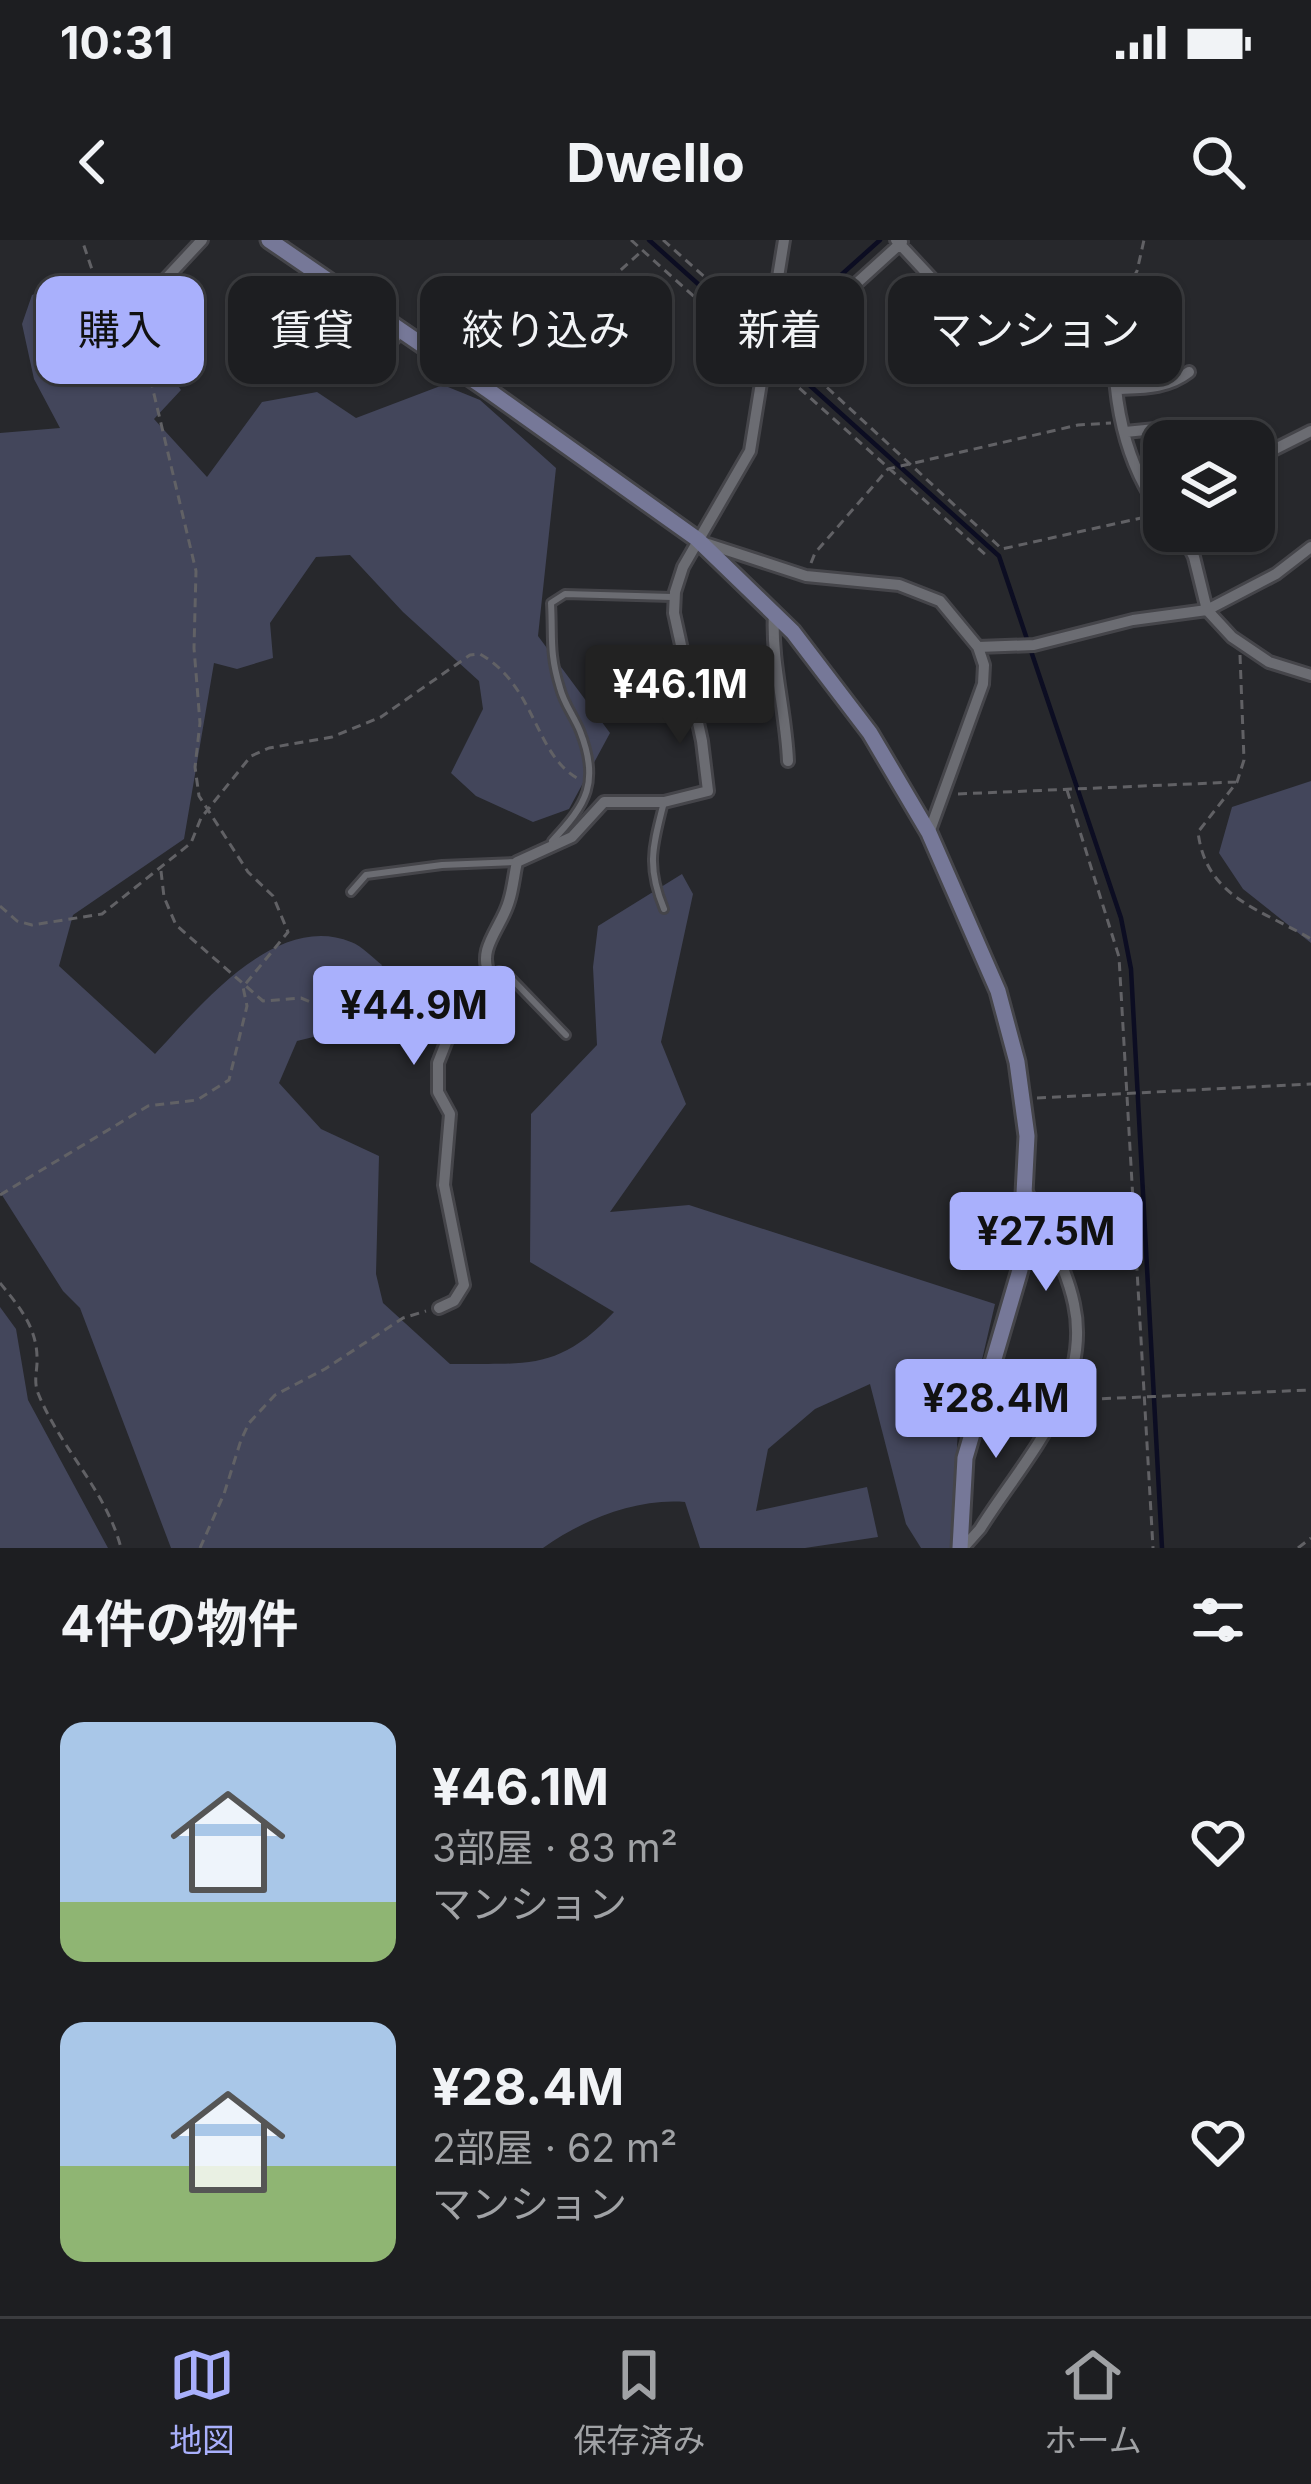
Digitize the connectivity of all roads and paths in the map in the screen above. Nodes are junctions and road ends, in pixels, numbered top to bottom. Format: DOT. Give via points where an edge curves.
graph roads {
  1 [pos="82,240"];
  2 [pos="202,240"];
  3 [pos="269,240"];
  4 [pos="632,240"];
  5 [pos="662,240"];
  6 [pos="784,240"];
  7 [pos="1144,240"];
  8 [pos="900,241"];
  9 [pos="643,250"];
  10 [pos="168,276"];
  11 [pos="320,276"];
  12 [pos="703,276"];
  13 [pos="779,276"];
  14 [pos="862,276"];
  15 [pos="931,276"];
  16 [pos="1135,276"];
  17 [pos="696,297"];
  18 [pos="396,328"];
  19 [pos="401,331"];
  20 [pos="396,336"];
  21 [pos="1189,372"];
  22 [pos="762,384"];
  23 [pos="793,384"];
  24 [pos="824,384"];
  25 [pos="1116,384"];
  26 [pos="1117,389"];
  27 [pos="488,390"];
  28 [pos="1124,427"];
  29 [pos="1143,427"];
  30 [pos="1311,431"];
  31 [pos="1275,449"];
  32 [pos="908,463"];
  33 [pos="888,469"];
  34 [pos="1143,480"];
  35 [pos="1143,519"];
  36 [pos="697,539"];
  37 [pos="1311,547"];
  38 [pos="1191,552"];
  39 [pos="987,556"];
  40 [pos="806,576"];
  41 [pos="675,596"];
  42 [pos="1207,610"];
  43 [pos="774,612"];
  44 [pos="1232,637"];
  45 [pos="978,647"];
  46 [pos="1311,675"];
  47 [pos="788,761"];
  48 [pos="1237,782"];
  49 [pos="590,785"];
  50 [pos="1066,790"];
  51 [pos="944,795"];
  52 [pos="664,802"];
  53 [pos="209,807"];
  54 [pos="929,833"];
  55 [pos="546,848"];
  56 [pos="517,862"];
  57 [pos="160,871"];
  58 [pos="351,892"];
  59 [pos="0,906"];
  60 [pos="664,909"];
  61 [pos="1311,939"];
  62 [pos="490,975"];
  63 [pos="243,987"];
  64 [pos="454,1021"];
  65 [pos="566,1035"];
  66 [pos="1311,1084"];
  67 [pos="1128,1094"];
  68 [pos="1023,1099"];
  69 [pos="1026,1189"];
  70 [pos="0,1196"];
  71 [pos="0,1282"];
  72 [pos="439,1308"];
  73 [pos="1311,1390"];
  74 [pos="1145,1397"];
  75 [pos="1064,1400"];
  76 [pos="1311,1538"];
  77 [pos="122,1548"];
  78 [pos="200,1548"];
  79 [pos="962,1548"];
  80 [pos="1153,1548"];
  81 [pos="1298,1548"];
  1 -- 53 [label="path" via="102,299 149,374 196,571 196,782"];
  2 -- 10 [label="street"];
  3 -- 11 [label="street"];
  4 -- 9 [label="path"];
  5 -- 12 [label="path"];
  6 -- 13 [label="street"];
  7 -- 16 [label="path"];
  8 -- 14 [label="street"];
  8 -- 15 [label="street"];
  9 -- 17 [label="path"];
  9 -- 27 [label="path"];
  18 -- 19 [label="street"];
  19 -- 20 [label="street"];
  19 -- 27 [label="street"];
  21 -- 26 [label="street" via="1154,388"];
  22 -- 36 [label="street" via="750,451"];
  23 -- 33 [label="path"];
  24 -- 32 [label="path"];
  25 -- 26 [label="street"];
  26 -- 28 [label="street"];
  27 -- 36 [label="street"];
  28 -- 29 [label="street"];
  28 -- 32 [label="path" via="1078,425"];
  28 -- 34 [label="street"];
  30 -- 31 [label="street"];
  32 -- 33 [label="path"];
  32 -- 35 [label="path" via="1002,549"];
  33 -- 39 [label="path"];
  33 -- 40 [label="path" via="815,553"];
  36 -- 40 [label="street"];
  36 -- 41 [label="street"];
  36 -- 43 [label="street"];
  37 -- 42 [label="street"];
  38 -- 42 [label="street"];
  40 -- 45 [label="street" via="917,590 940,601"];
  41 -- 49 [label="lane" via="565,593 551,604 550,651 579,727"];
  41 -- 52 [label="street" via="708,791"];
  42 -- 44 [label="street"];
  42 -- 45 [label="street" via="1034,645"];
  43 -- 47 [label="street"];
  43 -- 54 [label="street" via="870,733"];
  44 -- 46 [label="street" via="1269,662"];
  44 -- 48 [label="path" via="1241,659 1244,760"];
  45 -- 51 [label="street" via="983,684"];
  48 -- 50 [label="path"];
  48 -- 61 [label="path" via="1198,832 1204,864 1246,905"];
  49 -- 53 [label="path" via="557,764 531,707 504,670 480,654 381,717 251,756"];
  49 -- 55 [label="lane"];
  50 -- 51 [label="path"];
  50 -- 67 [label="path" via="1119,957"];
  51 -- 54 [label="street"];
  52 -- 55 [label="street" via="604,802 572,837"];
  52 -- 60 [label="lane" via="650,859"];
  53 -- 57 [label="path" via="191,843"];
  53 -- 63 [label="path" via="288,932"];
  54 -- 68 [label="street" via="998,992"];
  55 -- 56 [label="street"];
  56 -- 58 [label="lane" via="366,874"];
  56 -- 62 [label="street" via="509,903 486,948"];
  57 -- 59 [label="path" via="102,914 32,925"];
  57 -- 63 [label="path" via="176,925"];
  62 -- 64 [label="street"];
  62 -- 65 [label="lane" via="508,975"];
  63 -- 64 [label="path" via="262,1001 301,998 362,1023 401,1006"];
  63 -- 70 [label="path" via="247,1006 229,1080 196,1100 148,1106"];
  64 -- 72 [label="street" via="438,1063 438,1092 450,1114 443,1185 464,1285"];
  66 -- 67 [label="path"];
  67 -- 68 [label="path"];
  67 -- 74 [label="path"];
  68 -- 69 [label="street"];
  69 -- 75 [label="street" via="1073,1300 1078,1348"];
  69 -- 79 [label="street" via="1020,1270 965,1458"];
  71 -- 77 [label="path" via="33,1334 37,1390 109,1508"];
  72 -- 78 [label="path" via="404,1318 274,1396 241,1440"];
  73 -- 74 [label="path"];
  74 -- 75 [label="path"];
  74 -- 80 [label="path"];
  75 -- 79 [label="street"];
  76 -- 81 [label="path"];
}
